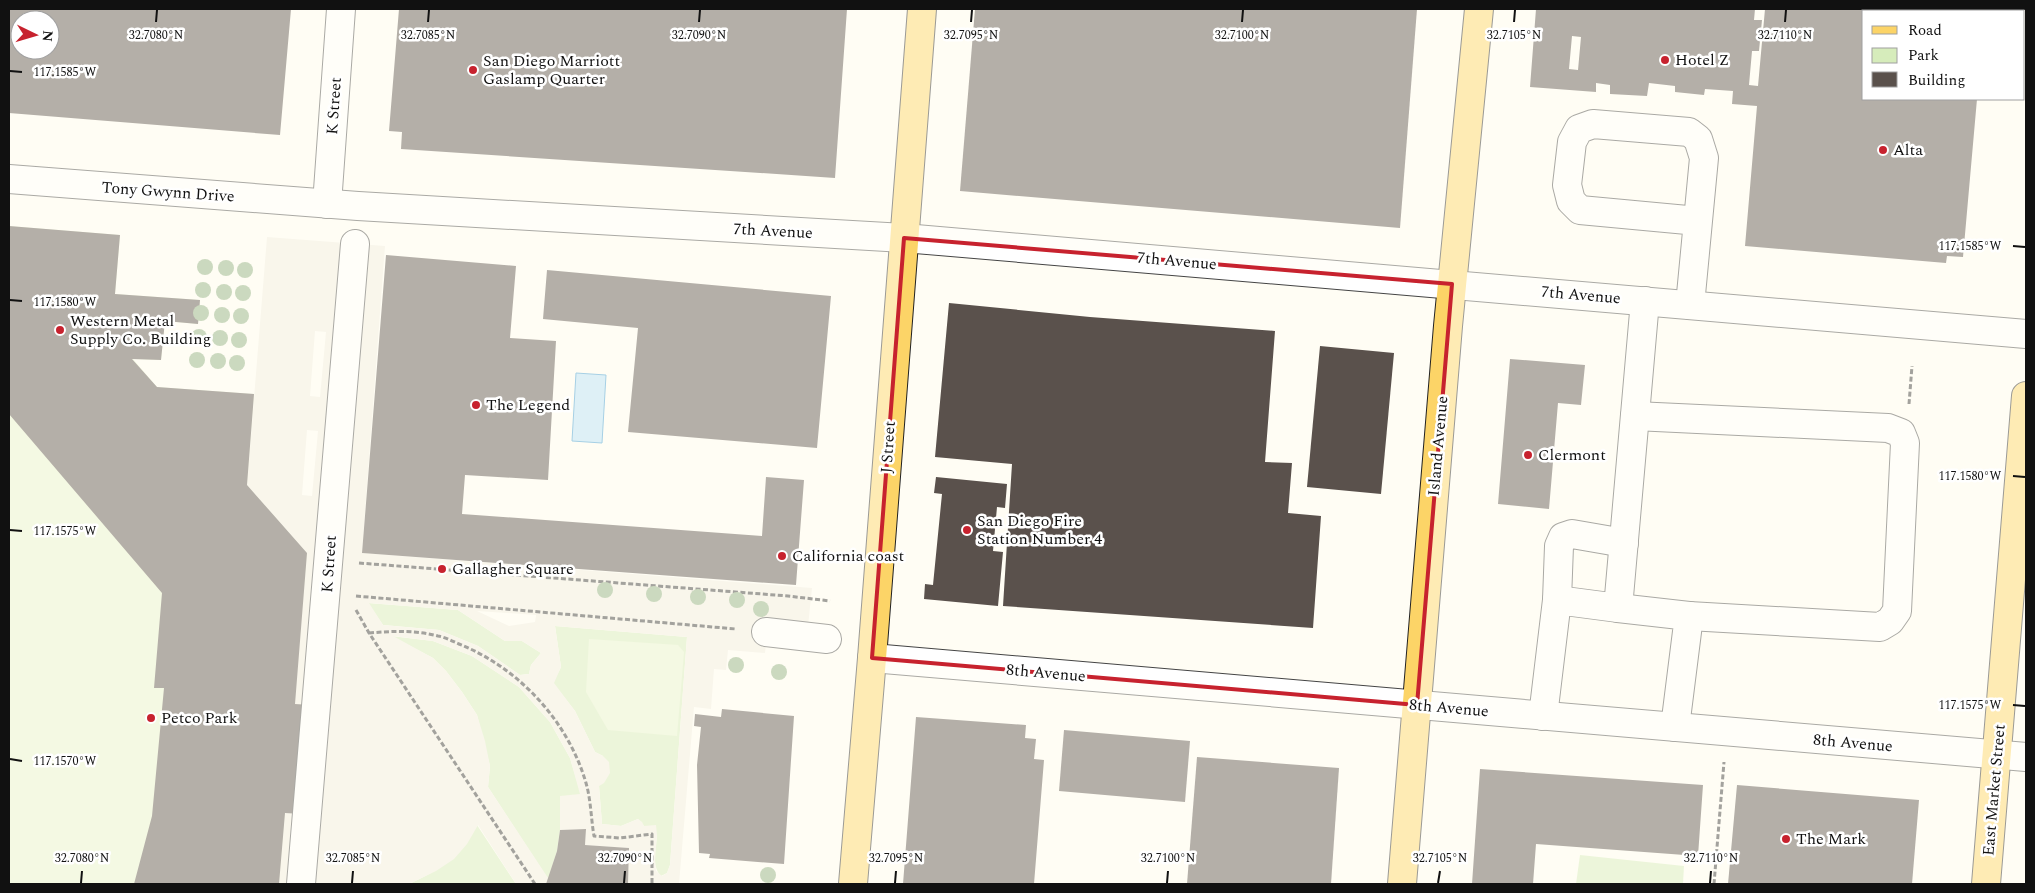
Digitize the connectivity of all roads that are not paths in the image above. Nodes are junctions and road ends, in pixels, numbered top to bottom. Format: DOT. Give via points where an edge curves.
graph roads {
  1 [pos="341,9"];
  2 [pos="922,9"];
  3 [pos="1479,9"];
  4 [pos="9,179"];
  5 [pos="327,204"];
  6 [pos="1698,221"];
  7 [pos="904,238"];
  8 [pos="355,244"];
  9 [pos="1452,284"];
  10 [pos="1645,301"];
  11 [pos="1690,305"];
  12 [pos="2026,334"];
  13 [pos="2026,396"];
  14 [pos="1635,416"];
  15 [pos="1624,544"];
  16 [pos="1557,600"];
  17 [pos="1618,608"];
  18 [pos="1689,616"];
  19 [pos="766,632"];
  20 [pos="827,639"];
  21 [pos="872,658"];
  22 [pos="1416,705"];
  23 [pos="1543,716"];
  24 [pos="1675,727"];
  25 [pos="1996,756"];
  26 [pos="2026,757"];
  27 [pos="301,884"];
  28 [pos="853,884"];
  29 [pos="1402,884"];
  30 [pos="1986,884"];
  1 -- 5 [label="street, K Street"];
  2 -- 7 [label="main road, J Street"];
  3 -- 9 [label="main road, Island Avenue"];
  4 -- 5 [label="street, Tony Gwynn Drive"];
  5 -- 7 [label="street, 7th Avenue"];
  6 -- 6 [label="street" via="1704,158 1698,140 1689,132 1593,124 1579,129 1572,142 1567,185 1571,201 1580,210"];
  6 -- 11 [label="street"];
  7 -- 9 [label="street, 7th Avenue"];
  7 -- 21 [label="main road, J Street"];
  8 -- 27 [label="street, K Street" via="329,561 337,594"];
  9 -- 10 [label="street, 7th Avenue"];
  9 -- 22 [label="main road, Island Avenue"];
  10 -- 11 [label="street, 7th Avenue"];
  10 -- 14 [label="street"];
  11 -- 12 [label="street, 7th Avenue"];
  13 -- 25 [label="main road, East Market Street"];
  14 -- 15 [label="street"];
  14 -- 18 [label="street" via="1888,428 1901,433 1905,443 1897,610 1890,621 1880,627"];
  15 -- 16 [label="street" via="1572,534 1563,537 1559,546"];
  15 -- 17 [label="street"];
  16 -- 17 [label="street"];
  16 -- 23 [label="street"];
  17 -- 18 [label="street"];
  18 -- 24 [label="street"];
  19 -- 20 [label="street"];
  21 -- 22 [label="street, 8th Avenue"];
  21 -- 28 [label="main road, J Street"];
  22 -- 23 [label="street, 8th Avenue"];
  22 -- 29 [label="main road, Island Avenue"];
  23 -- 24 [label="street, 8th Avenue"];
  24 -- 25 [label="street, 8th Avenue"];
  25 -- 26 [label="street, 8th Avenue"];
  25 -- 30 [label="main road, East Market Street"];
}
